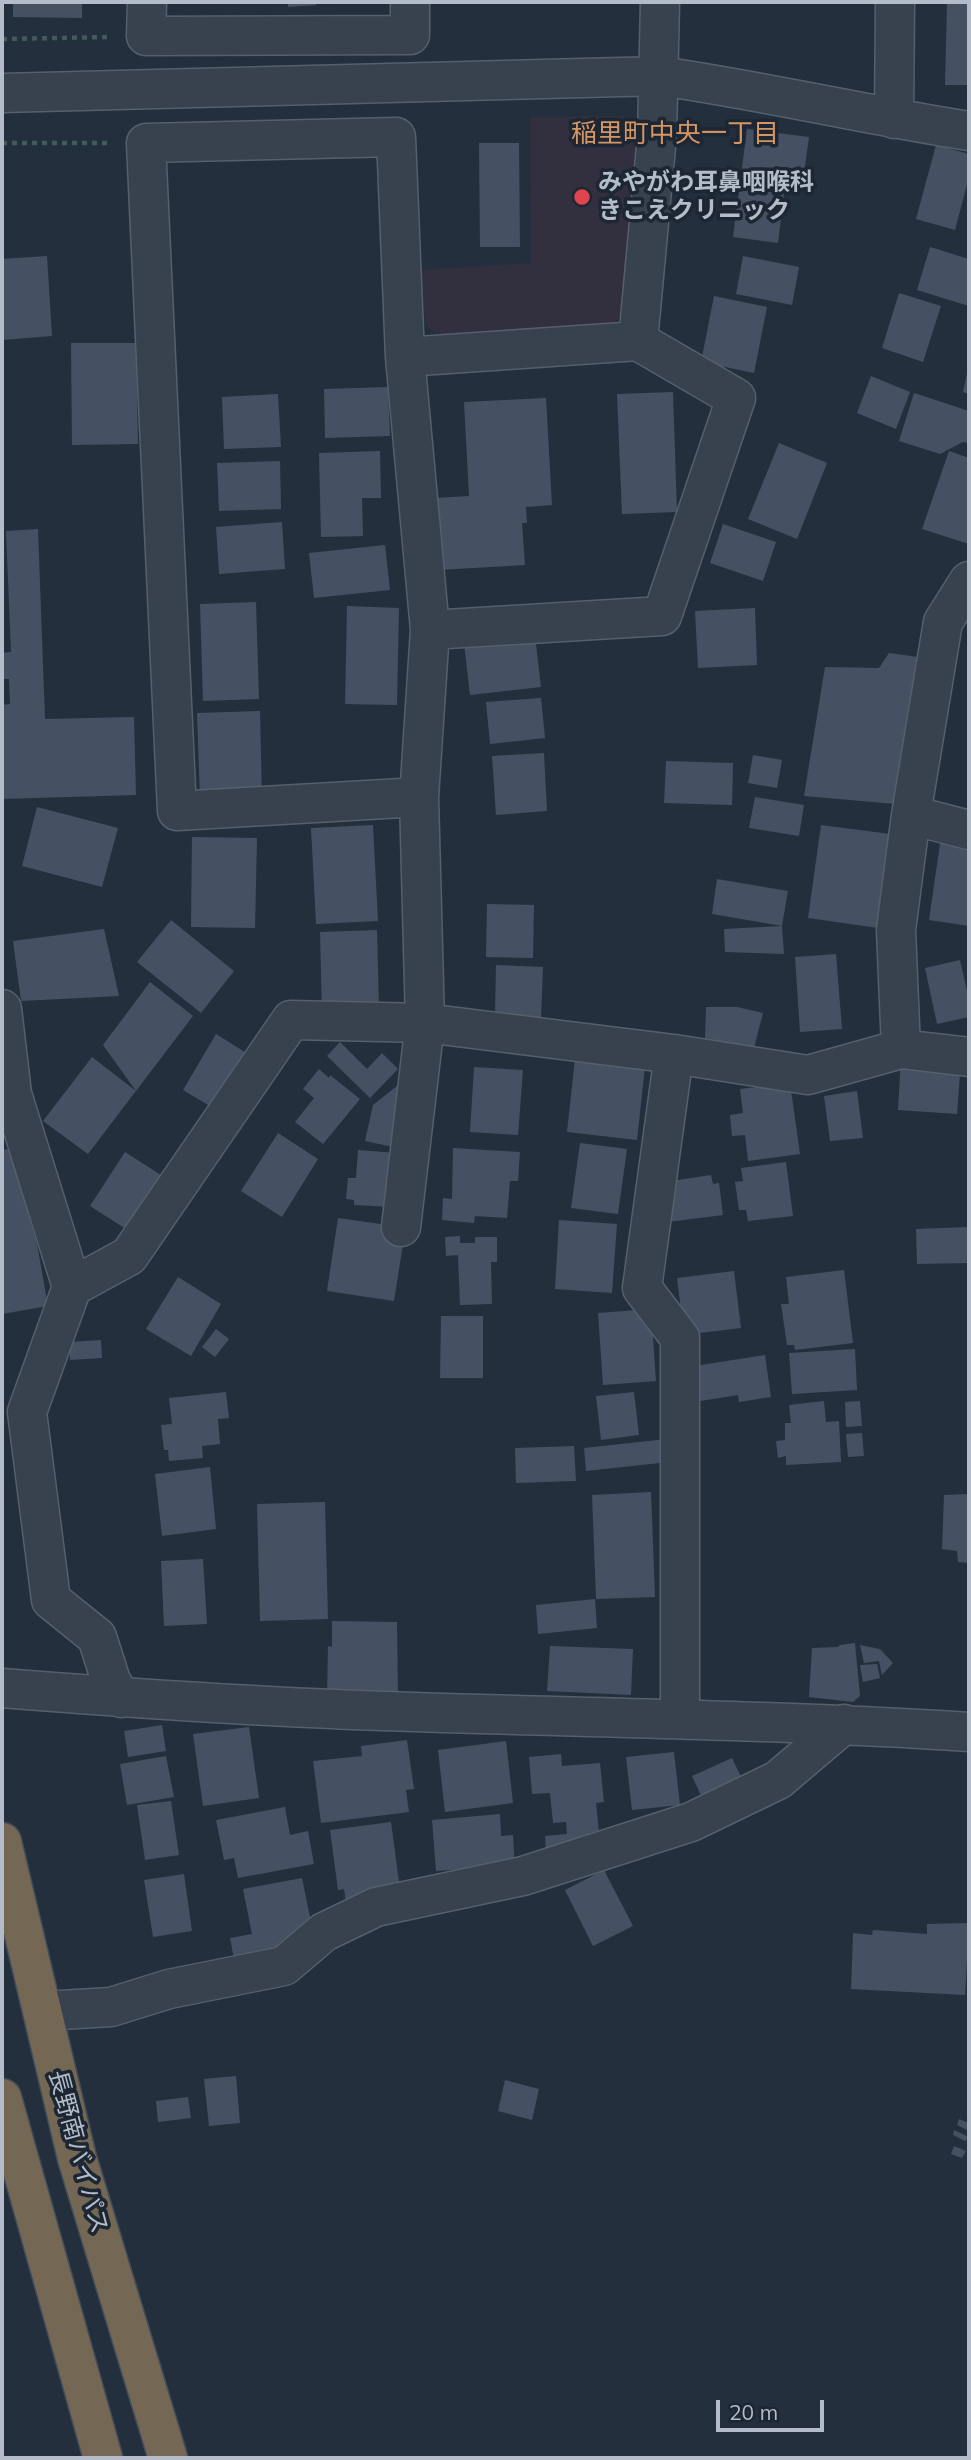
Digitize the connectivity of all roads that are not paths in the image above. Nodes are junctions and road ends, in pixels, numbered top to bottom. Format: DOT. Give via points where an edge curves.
graph roads {
  1 [pos="410,2"];
  2 [pos="660,2"];
  3 [pos="895,2"];
  4 [pos="147,19"];
  5 [pos="660,76"];
  6 [pos="2,93"];
  7 [pos="894,119"];
  8 [pos="969,131"];
  9 [pos="638,341"];
  10 [pos="405,357"];
  11 [pos="969,581"];
  12 [pos="430,630"];
  13 [pos="419,797"];
  14 [pos="911,815"];
  15 [pos="969,830"];
  16 [pos="2,1009"];
  17 [pos="425,1023"];
  18 [pos="901,1049"];
  19 [pos="674,1054"];
  20 [pos="969,1057"];
  21 [pos="401,1227"];
  22 [pos="72,1287"];
  23 [pos="2,1688"];
  24 [pos="121,1698"];
  25 [pos="680,1718"];
  26 [pos="844,1724"];
  27 [pos="969,1732"];
  28 [pos="2,1842"];
  29 [pos="43,2011"];
  30 [pos="2,2098"];
  31 [pos="103,2458"];
  32 [pos="168,2458"];
  1 -- 4 [label="street" via="410,35"];
  2 -- 5 [label="street"];
  3 -- 7 [label="street"];
  5 -- 6 [label="street"];
  5 -- 7 [label="street"];
  5 -- 9 [label="street"];
  7 -- 8 [label="street"];
  9 -- 10 [label="street"];
  9 -- 12 [label="street" via="736,398 662,616"];
  10 -- 12 [label="street"];
  10 -- 13 [label="street" via="396,137 146,143 177,811"];
  11 -- 14 [label="street" via="943,622"];
  12 -- 13 [label="street"];
  13 -- 17 [label="street"];
  14 -- 15 [label="street"];
  14 -- 18 [label="street" via="896,930"];
  16 -- 22 [label="street" via="12,1094"];
  17 -- 19 [label="street"];
  17 -- 21 [label="street"];
  17 -- 22 [label="street" via="291,1020 129,1256"];
  18 -- 19 [label="street" via="808,1075"];
  18 -- 20 [label="street"];
  19 -- 25 [label="street" via="642,1288 680,1338"];
  22 -- 24 [label="street" via="27,1412 51,1600 97,1637"];
  23 -- 24 [label="street"];
  24 -- 25 [label="street" via="412,1712"];
  25 -- 26 [label="street"];
  26 -- 27 [label="street"];
  26 -- 29 [label="street" via="778,1780 691,1822 523,1876 376,1907 324,1932 284,1966 169,1989 111,2007"];
  28 -- 29 [label="highway, 長野南バイパス"];
  29 -- 32 [label="highway, 長野南バイパス" via="77,2158"];
  30 -- 31 [label="highway"];
}
